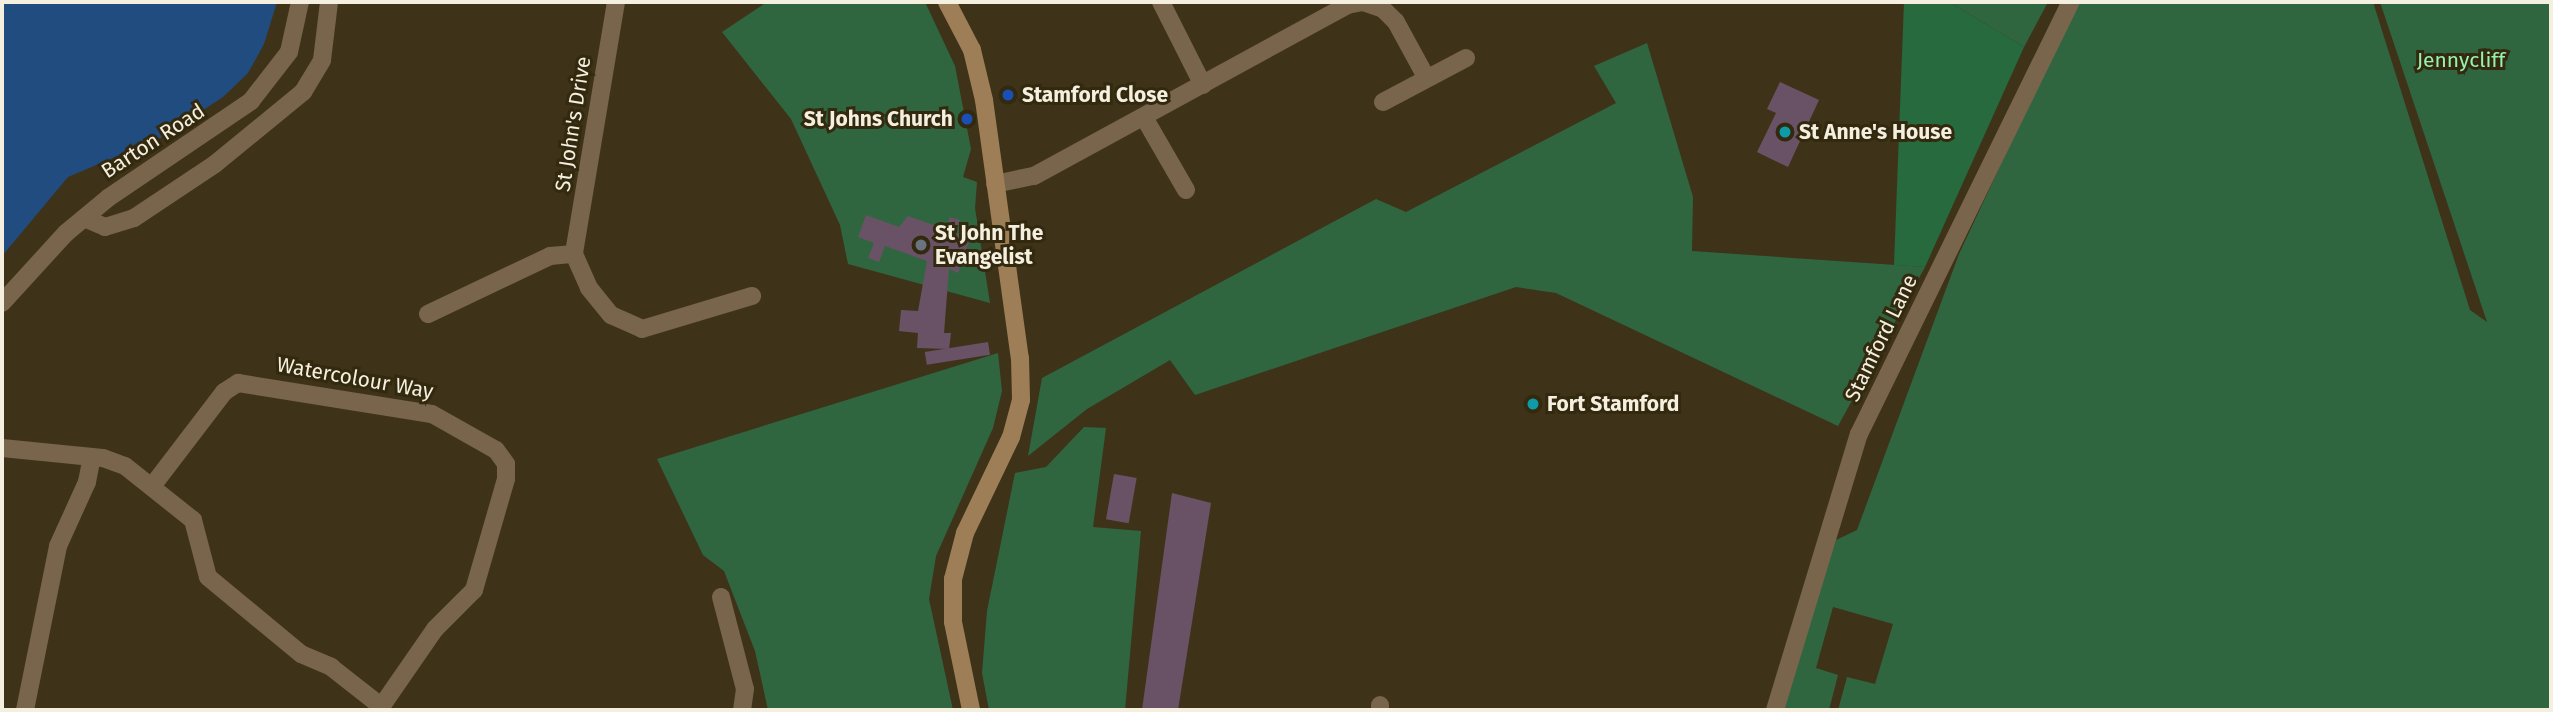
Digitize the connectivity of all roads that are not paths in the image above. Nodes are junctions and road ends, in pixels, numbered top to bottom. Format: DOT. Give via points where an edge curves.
graph roads {
  1 [pos="300,2"];
  2 [pos="329,2"];
  3 [pos="616,2"];
  4 [pos="947,2"];
  5 [pos="1161,2"];
  6 [pos="2070,2"];
  7 [pos="1466,58"];
  8 [pos="1426,77"];
  9 [pos="1203,85"];
  10 [pos="1383,102"];
  11 [pos="1145,119"];
  12 [pos="995,184"];
  13 [pos="1186,190"];
  14 [pos="84,218"];
  15 [pos="574,254"];
  16 [pos="752,296"];
  17 [pos="2,303"];
  18 [pos="428,314"];
  19 [pos="2,448"];
  20 [pos="92,457"];
  21 [pos="153,485"];
  22 [pos="721,597"];
  23 [pos="380,708"];
  24 [pos="25,710"];
  25 [pos="742,710"];
  26 [pos="971,710"];
  27 [pos="1775,710"];
  1 -- 14 [label="street, Barton Road" via="289,52 251,101"];
  2 -- 14 [label="street" via="323,60 303,92 215,164 134,218 105,227"];
  3 -- 15 [label="street, St John's Drive"];
  4 -- 12 [label="street" via="972,50"];
  5 -- 9 [label="street"];
  6 -- 27 [label="street, Stamford Lane" via="1859,434"];
  7 -- 8 [label="street"];
  8 -- 9 [label="street" via="1396,22 1383,9 1363,2 1347,5"];
  8 -- 10 [label="street"];
  9 -- 11 [label="street"];
  11 -- 12 [label="street" via="1034,176"];
  11 -- 13 [label="street"];
  12 -- 26 [label="street" via="1020,358 1021,400 1011,437 965,534 953,579 953,622"];
  14 -- 17 [label="street, Barton Road"];
  15 -- 16 [label="street" via="589,288 611,315 642,329"];
  15 -- 18 [label="street" via="550,256"];
  19 -- 20 [label="street"];
  20 -- 21 [label="street" via="125,466"];
  20 -- 24 [label="street" via="87,482 58,546"];
  21 -- 23 [label="street" via="193,520 208,577 301,654 331,667"];
  21 -- 23 [label="street, Watercolour Way" via="223,392 238,383 432,414 496,450 506,464 506,479 474,590 435,629"];
  22 -- 25 [label="street" via="745,689"];
}
